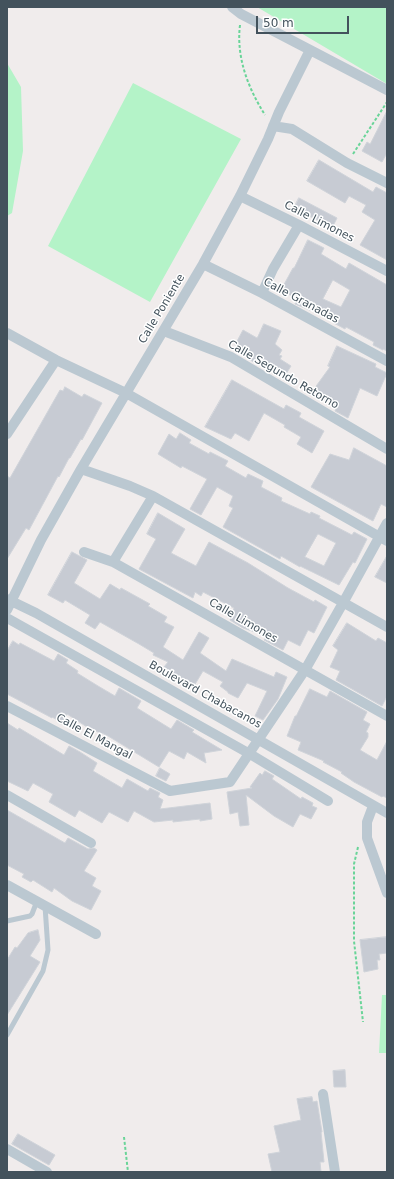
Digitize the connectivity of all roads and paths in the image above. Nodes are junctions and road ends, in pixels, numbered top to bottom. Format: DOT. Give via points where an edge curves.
graph roads {
  1 [pos="232,7"];
  2 [pos="241,14"];
  3 [pos="310,50"];
  4 [pos="387,90"];
  5 [pos="387,102"];
  6 [pos="273,126"];
  7 [pos="347,163"];
  8 [pos="387,183"];
  9 [pos="240,196"];
  10 [pos="299,225"];
  11 [pos="203,264"];
  12 [pos="387,271"];
  13 [pos="262,293"];
  14 [pos="164,330"];
  15 [pos="7,333"];
  16 [pos="56,360"];
  17 [pos="387,361"];
  18 [pos="126,393"];
  19 [pos="7,434"];
  20 [pos="387,449"];
  21 [pos="81,469"];
  22 [pos="154,496"];
  23 [pos="387,523"];
  24 [pos="383,538"];
  25 [pos="84,552"];
  26 [pos="113,562"];
  27 [pos="343,604"];
  28 [pos="8,607"];
  29 [pos="387,628"];
  30 [pos="305,670"];
  31 [pos="7,706"];
  32 [pos="387,716"];
  33 [pos="259,740"];
  34 [pos="250,754"];
  35 [pos="7,795"];
  36 [pos="328,801"];
  37 [pos="373,806"];
  38 [pos="387,813"];
  39 [pos="368,838"];
  40 [pos="91,843"];
  41 [pos="7,885"];
  42 [pos="387,893"];
  43 [pos="41,904"];
  44 [pos="7,921"];
  45 [pos="96,934"];
  46 [pos="362,1022"];
  47 [pos="7,1035"];
  48 [pos="324,1094"];
  49 [pos="124,1137"];
  50 [pos="7,1149"];
  51 [pos="47,1172"];
  52 [pos="128,1172"];
  53 [pos="335,1172"];
  1 -- 2 [label="street"];
  2 -- 3 [label="street"];
  2 -- 6 [label="path" via="238,39 244,72 259,105"];
  3 -- 4 [label="street"];
  3 -- 6 [label="street, Calle Poniente"];
  5 -- 7 [label="path"];
  6 -- 7 [label="street" via="292,130"];
  6 -- 9 [label="street, Calle Poniente"];
  7 -- 8 [label="street"];
  9 -- 10 [label="street, Calle Limones"];
  9 -- 11 [label="street, Calle Poniente"];
  10 -- 12 [label="street, Calle Limones"];
  10 -- 13 [label="street"];
  11 -- 13 [label="street, Calle Granadas"];
  11 -- 14 [label="street, Calle Poniente"];
  13 -- 17 [label="street, Calle Granadas"];
  14 -- 18 [label="street, Calle Poniente"];
  14 -- 20 [label="street, Calle Segundo Retorno" via="231,357"];
  15 -- 16 [label="street"];
  16 -- 18 [label="street"];
  16 -- 19 [label="street"];
  18 -- 21 [label="street, Calle Poniente"];
  18 -- 24 [label="street"];
  21 -- 22 [label="street"];
  21 -- 28 [label="street, Calle Poniente" via="41,540"];
  22 -- 26 [label="street"];
  22 -- 27 [label="street"];
  23 -- 24 [label="street"];
  24 -- 27 [label="street"];
  25 -- 26 [label="street, Calle Limones"];
  26 -- 30 [label="street, Calle Limones"];
  27 -- 29 [label="street"];
  27 -- 30 [label="street"];
  28 -- 33 [label="street, Boulevard Chabacanos" via="36,613"];
  28 -- 34 [label="street"];
  30 -- 32 [label="street, Calle Limones"];
  30 -- 33 [label="street"];
  31 -- 34 [label="street, Calle El Mangal" via="170,791 230,782"];
  33 -- 34 [label="street"];
  33 -- 37 [label="street, Boulevard Chabacanos"];
  34 -- 36 [label="street"];
  35 -- 40 [label="street"];
  37 -- 38 [label="street, Boulevard Chabacanos"];
  37 -- 39 [label="street" via="367,822"];
  39 -- 42 [label="street"];
  39 -- 46 [label="path" via="357,848 354,864 354,941"];
  41 -- 43 [label="street"];
  43 -- 44 [label="lane" via="30,916"];
  43 -- 45 [label="street"];
  43 -- 47 [label="lane" via="48,950 43,971"];
  48 -- 53 [label="street"];
  49 -- 52 [label="path"];
  50 -- 51 [label="street"];
}
